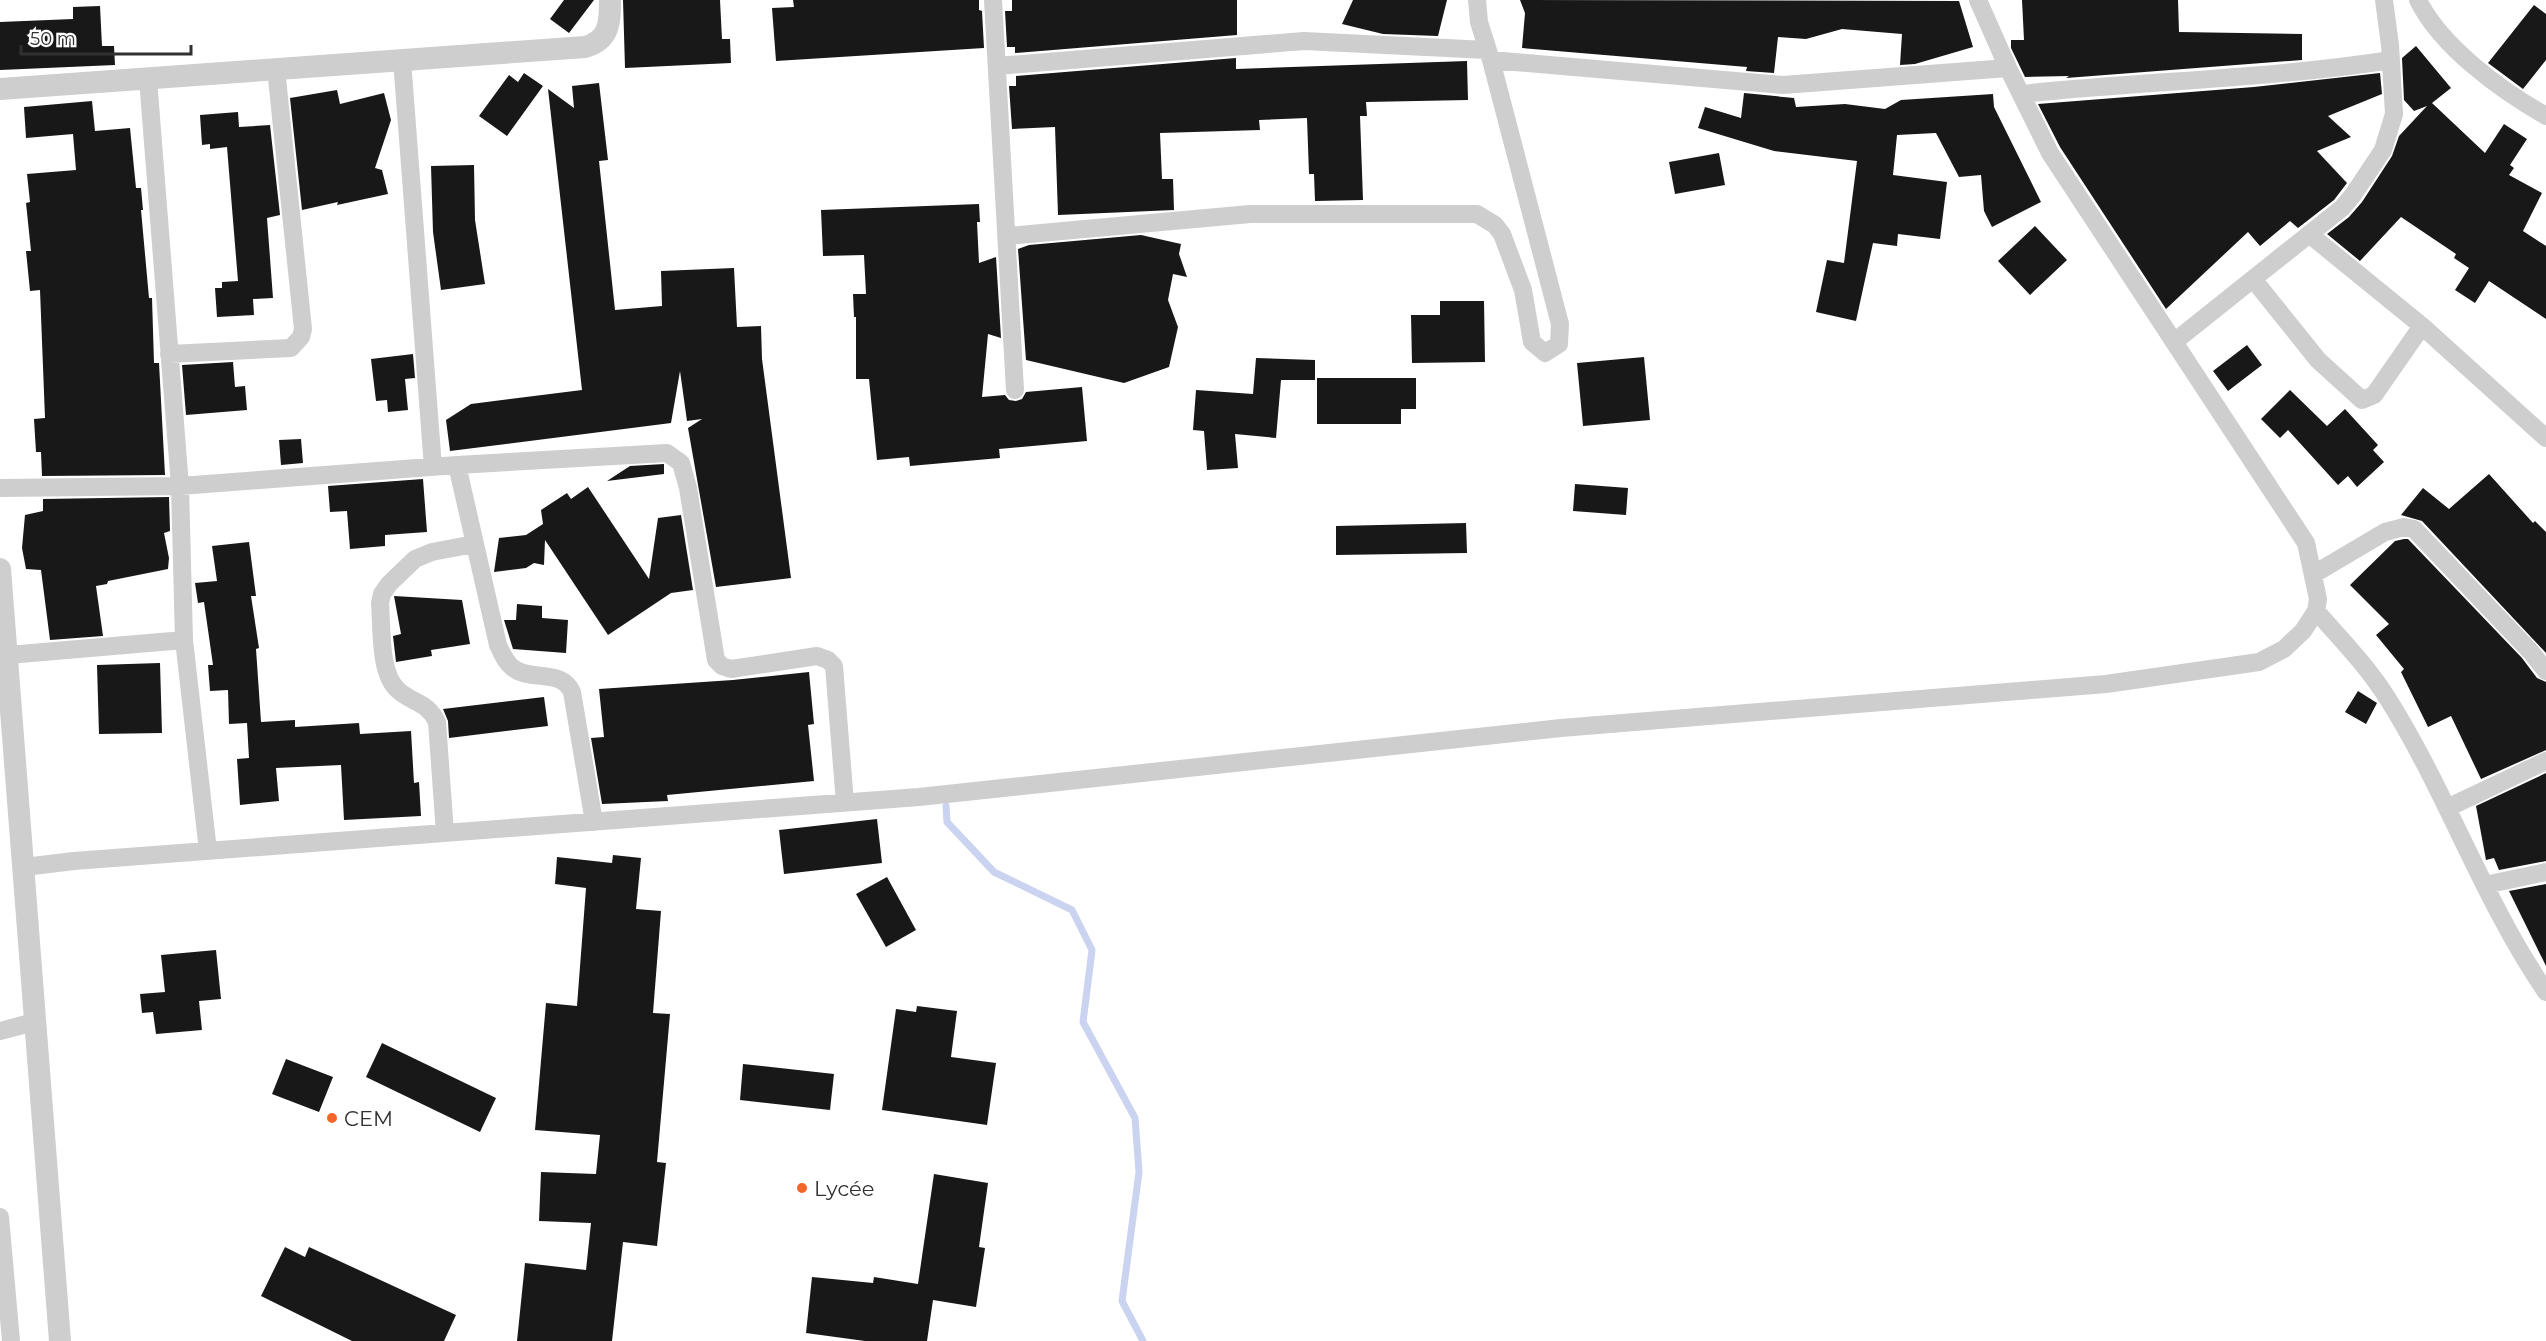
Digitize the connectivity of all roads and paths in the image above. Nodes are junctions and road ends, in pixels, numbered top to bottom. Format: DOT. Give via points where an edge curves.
graph roads {
  1 [pos="610,0"];
  2 [pos="993,0"];
  3 [pos="1477,0"];
  4 [pos="1978,0"];
  5 [pos="2384,0"];
  6 [pos="2418,0"];
  7 [pos="1489,55"];
  8 [pos="402,60"];
  9 [pos="2391,60"];
  10 [pos="997,66"];
  11 [pos="2008,68"];
  12 [pos="276,69"];
  13 [pos="148,79"];
  14 [pos="0,89"];
  15 [pos="2020,94"];
  16 [pos="2546,116"];
  17 [pos="2309,234"];
  18 [pos="1006,236"];
  19 [pos="2253,279"];
  20 [pos="2422,326"];
  21 [pos="2174,342"];
  22 [pos="169,354"];
  23 [pos="1015,390"];
  24 [pos="2546,438"];
  25 [pos="458,465"];
  26 [pos="433,467"];
  27 [pos="180,486"];
  28 [pos="0,488"];
  29 [pos="474,544"];
  30 [pos="0,569"];
  31 [pos="2314,574"];
  32 [pos="2316,611"];
  33 [pos="184,640"];
  34 [pos="8,655"];
  35 [pos="2546,671"];
  36 [pos="2546,761"];
  37 [pos="844,803"];
  38 [pos="2447,808"];
  39 [pos="594,822"];
  40 [pos="446,833"];
  41 [pos="208,851"];
  42 [pos="24,867"];
  43 [pos="2546,872"];
  44 [pos="2485,885"];
  45 [pos="2545,989"];
  46 [pos="34,1022"];
  47 [pos="0,1032"];
  48 [pos="0,1217"];
  49 [pos="11,1341"];
  50 [pos="60,1341"];
  1 -- 8 [label="street" via="610,24 594,45"];
  2 -- 10 [label="street"];
  3 -- 7 [label="street"];
  4 -- 11 [label="street"];
  5 -- 9 [label="street"];
  6 -- 16 [label="street" via="2442,34 2471,62"];
  7 -- 10 [label="street" via="1304,41"];
  7 -- 11 [label="street" via="1783,85"];
  7 -- 18 [label="street" via="1560,324 1559,344 1545,353 1532,342 1523,290 1502,234 1477,214 1251,214"];
  8 -- 12 [label="street"];
  8 -- 26 [label="street"];
  9 -- 15 [label="street" via="2325,70"];
  9 -- 17 [label="street" via="2394,114 2383,150 2342,208"];
  10 -- 18 [label="street"];
  11 -- 15 [label="street"];
  12 -- 13 [label="street"];
  12 -- 22 [label="street" via="301,337 291,348"];
  13 -- 14 [label="street"];
  13 -- 22 [label="street"];
  15 -- 21 [label="street" via="2050,153"];
  17 -- 19 [label="street"];
  17 -- 20 [label="street"];
  18 -- 23 [label="street"];
  19 -- 20 [label="street" via="2318,360 2362,400 2374,395"];
  19 -- 21 [label="street"];
  20 -- 24 [label="street"];
  21 -- 31 [label="street" via="2291,517 2306,543"];
  22 -- 27 [label="street"];
  25 -- 26 [label="street"];
  25 -- 29 [label="street"];
  25 -- 37 [label="street" via="660,452 674,456 681,463 688,488 716,660 731,669 817,656 834,666"];
  26 -- 27 [label="street"];
  27 -- 28 [label="street"];
  27 -- 33 [label="street"];
  29 -- 39 [label="street" via="498,645 506,661 519,672 562,679 569,685"];
  29 -- 40 [label="street" via="415,558 389,584 380,603 385,664 391,682 398,691 431,711 437,722"];
  30 -- 34 [label="street"];
  31 -- 32 [label="street"];
  31 -- 35 [label="street" via="2385,532 2404,527 2414,530"];
  32 -- 37 [label="street" via="2284,650 2259,662 2106,684 1561,728"];
  32 -- 38 [label="street" via="2361,661 2388,700"];
  33 -- 34 [label="street"];
  33 -- 41 [label="street"];
  34 -- 42 [label="street"];
  36 -- 38 [label="street"];
  37 -- 39 [label="street"];
  38 -- 44 [label="street"];
  39 -- 40 [label="street"];
  40 -- 41 [label="street"];
  41 -- 42 [label="street"];
  42 -- 46 [label="street"];
  43 -- 44 [label="street"];
  44 -- 45 [label="street"];
  46 -- 47 [label="street"];
  46 -- 50 [label="street"];
  48 -- 49 [label="street"];
}
